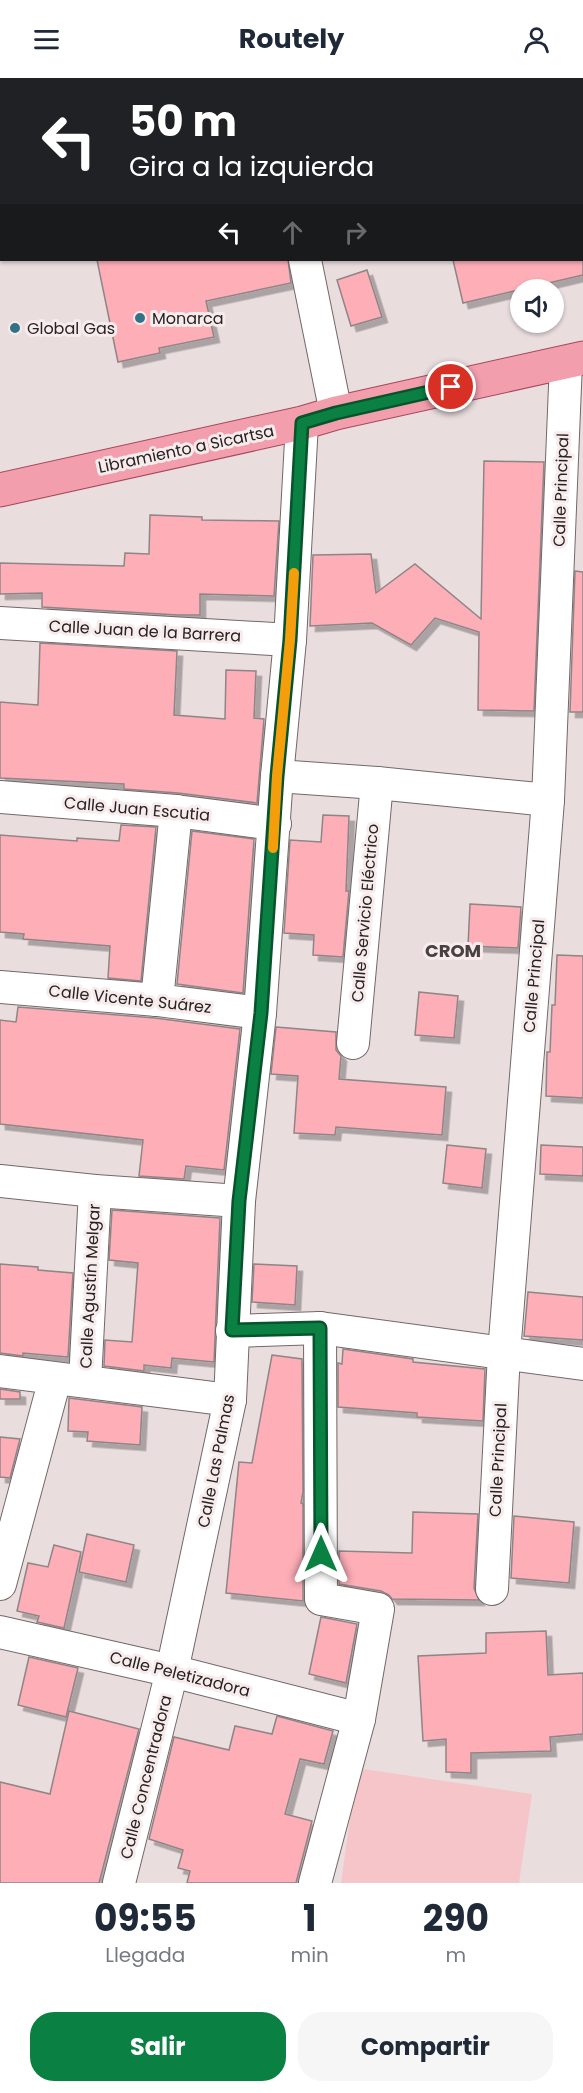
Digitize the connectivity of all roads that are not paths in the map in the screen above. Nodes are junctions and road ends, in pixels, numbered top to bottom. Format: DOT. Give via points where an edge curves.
graph roads {
  1 [pos="305,261"];
  2 [pos="574,360"];
  3 [pos="336,413"];
  4 [pos="302,423"];
  5 [pos="0,490"];
  6 [pos="0,623"];
  7 [pos="290,640"];
  8 [pos="277,776"];
  9 [pos="376,783"];
  10 [pos="0,797"];
  11 [pos="548,800"];
  12 [pos="176,811"];
  13 [pos="274,824"];
  14 [pos="0,987"];
  15 [pos="157,1000"];
  16 [pos="261,1013"];
  17 [pos="353,1043"];
  18 [pos="0,1181"];
  19 [pos="95,1191"];
  20 [pos="239,1201"];
  21 [pos="320,1328"];
  22 [pos="232,1330"];
  23 [pos="504,1353"];
  24 [pos="583,1364"];
  25 [pos="0,1371"];
  26 [pos="70,1380"];
  27 [pos="230,1400"];
  28 [pos="0,1584"];
  29 [pos="492,1589"];
  30 [pos="0,1632"];
  31 [pos="172,1671"];
  32 [pos="359,1719"];
  33 [pos="119,1883"];
  34 [pos="315,1883"];
  1 -- 3 [label="street"];
  2 -- 3 [label="main road, Libramiento a Sicartsa"];
  2 -- 11 [label="street, Calle Principal"];
  3 -- 4 [label="main road, Libramiento a Sicartsa"];
  4 -- 5 [label="main road, Libramiento a Sicartsa"];
  4 -- 7 [label="street, Calle Las Palmas"];
  6 -- 7 [label="street, Calle Juan de la Barrera"];
  7 -- 8 [label="street, Calle Las Palmas"];
  8 -- 9 [label="street"];
  8 -- 13 [label="street, Calle Las Palmas"];
  9 -- 11 [label="street"];
  9 -- 17 [label="street, Calle Servicio Eléctrico"];
  10 -- 12 [label="street, Calle Juan Escutia"];
  11 -- 23 [label="street, Calle Principal"];
  12 -- 13 [label="street, Calle Juan Escutia"];
  12 -- 15 [label="street"];
  13 -- 16 [label="street, Calle Las Palmas"];
  14 -- 15 [label="street, Calle Vicente Suárez"];
  15 -- 16 [label="street, Calle Vicente Suárez"];
  16 -- 20 [label="street, Calle Las Palmas"];
  18 -- 19 [label="street"];
  19 -- 20 [label="street"];
  19 -- 26 [label="street, Calle Agustín Melgar"];
  20 -- 22 [label="street, Calle Las Palmas"];
  21 -- 22 [label="street"];
  21 -- 23 [label="street"];
  21 -- 32 [label="street" via="321,1599 378,1609"];
  22 -- 27 [label="street, Calle Las Palmas"];
  23 -- 24 [label="street"];
  23 -- 29 [label="street, Calle Principal"];
  25 -- 26 [label="street"];
  26 -- 27 [label="street"];
  26 -- 28 [label="street, Calle Agustín Melgar"];
  27 -- 31 [label="street, Calle Las Palmas"];
  30 -- 31 [label="street, Calle Peletizadora"];
  31 -- 32 [label="street, Calle Peletizadora"];
  31 -- 33 [label="street, Calle Concentradora"];
  32 -- 34 [label="street"];
}
